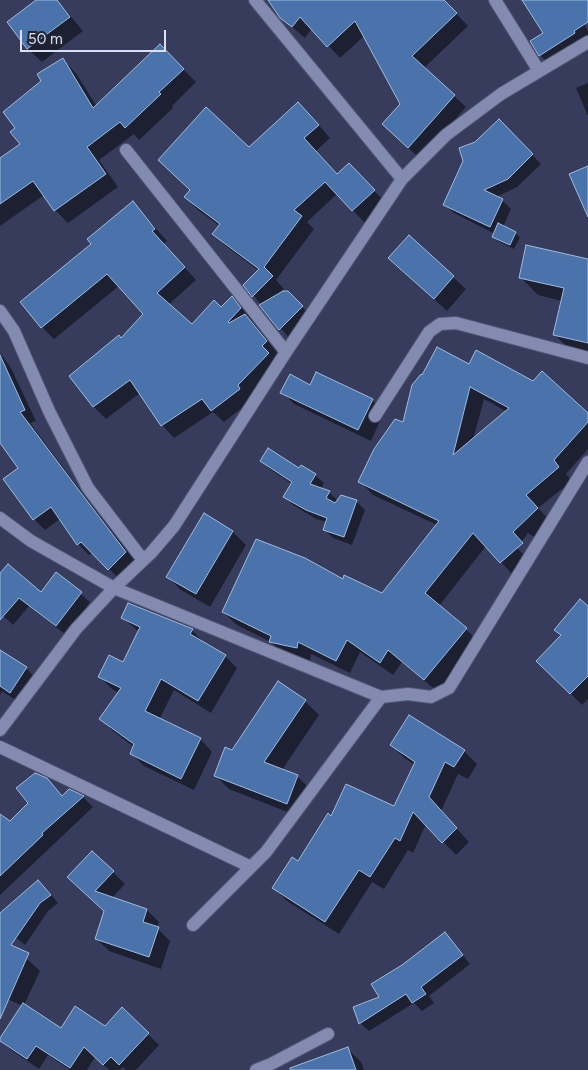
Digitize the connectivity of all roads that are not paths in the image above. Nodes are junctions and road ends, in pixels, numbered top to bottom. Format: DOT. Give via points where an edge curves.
graph roads {
  1 [pos="255,0"];
  2 [pos="495,0"];
  3 [pos="588,44"];
  4 [pos="539,71"];
  5 [pos="126,150"];
  6 [pos="402,180"];
  7 [pos="0,311"];
  8 [pos="286,352"];
  9 [pos="588,358"];
  10 [pos="375,416"];
  11 [pos="588,462"];
  12 [pos="0,518"];
  13 [pos="144,560"];
  14 [pos="114,588"];
  15 [pos="381,697"];
  16 [pos="0,730"];
  17 [pos="0,747"];
  18 [pos="251,867"];
  19 [pos="193,925"];
  20 [pos="328,1034"];
  21 [pos="256,1070"];
  1 -- 6 [label="street"];
  2 -- 4 [label="street"];
  3 -- 4 [label="street"];
  4 -- 6 [label="street" via="501,94 446,135"];
  5 -- 8 [label="street"];
  6 -- 8 [label="street"];
  7 -- 13 [label="street" via="14,331 88,488"];
  8 -- 13 [label="street" via="174,526"];
  9 -- 10 [label="street" via="456,323 440,324 429,332"];
  11 -- 15 [label="street" via="448,688 431,697 408,694"];
  12 -- 14 [label="street" via="31,541"];
  13 -- 14 [label="street"];
  14 -- 15 [label="street"];
  14 -- 16 [label="street" via="76,629"];
  15 -- 18 [label="street" via="266,852"];
  17 -- 18 [label="street"];
  18 -- 19 [label="street"];
  20 -- 21 [label="street"];
}
